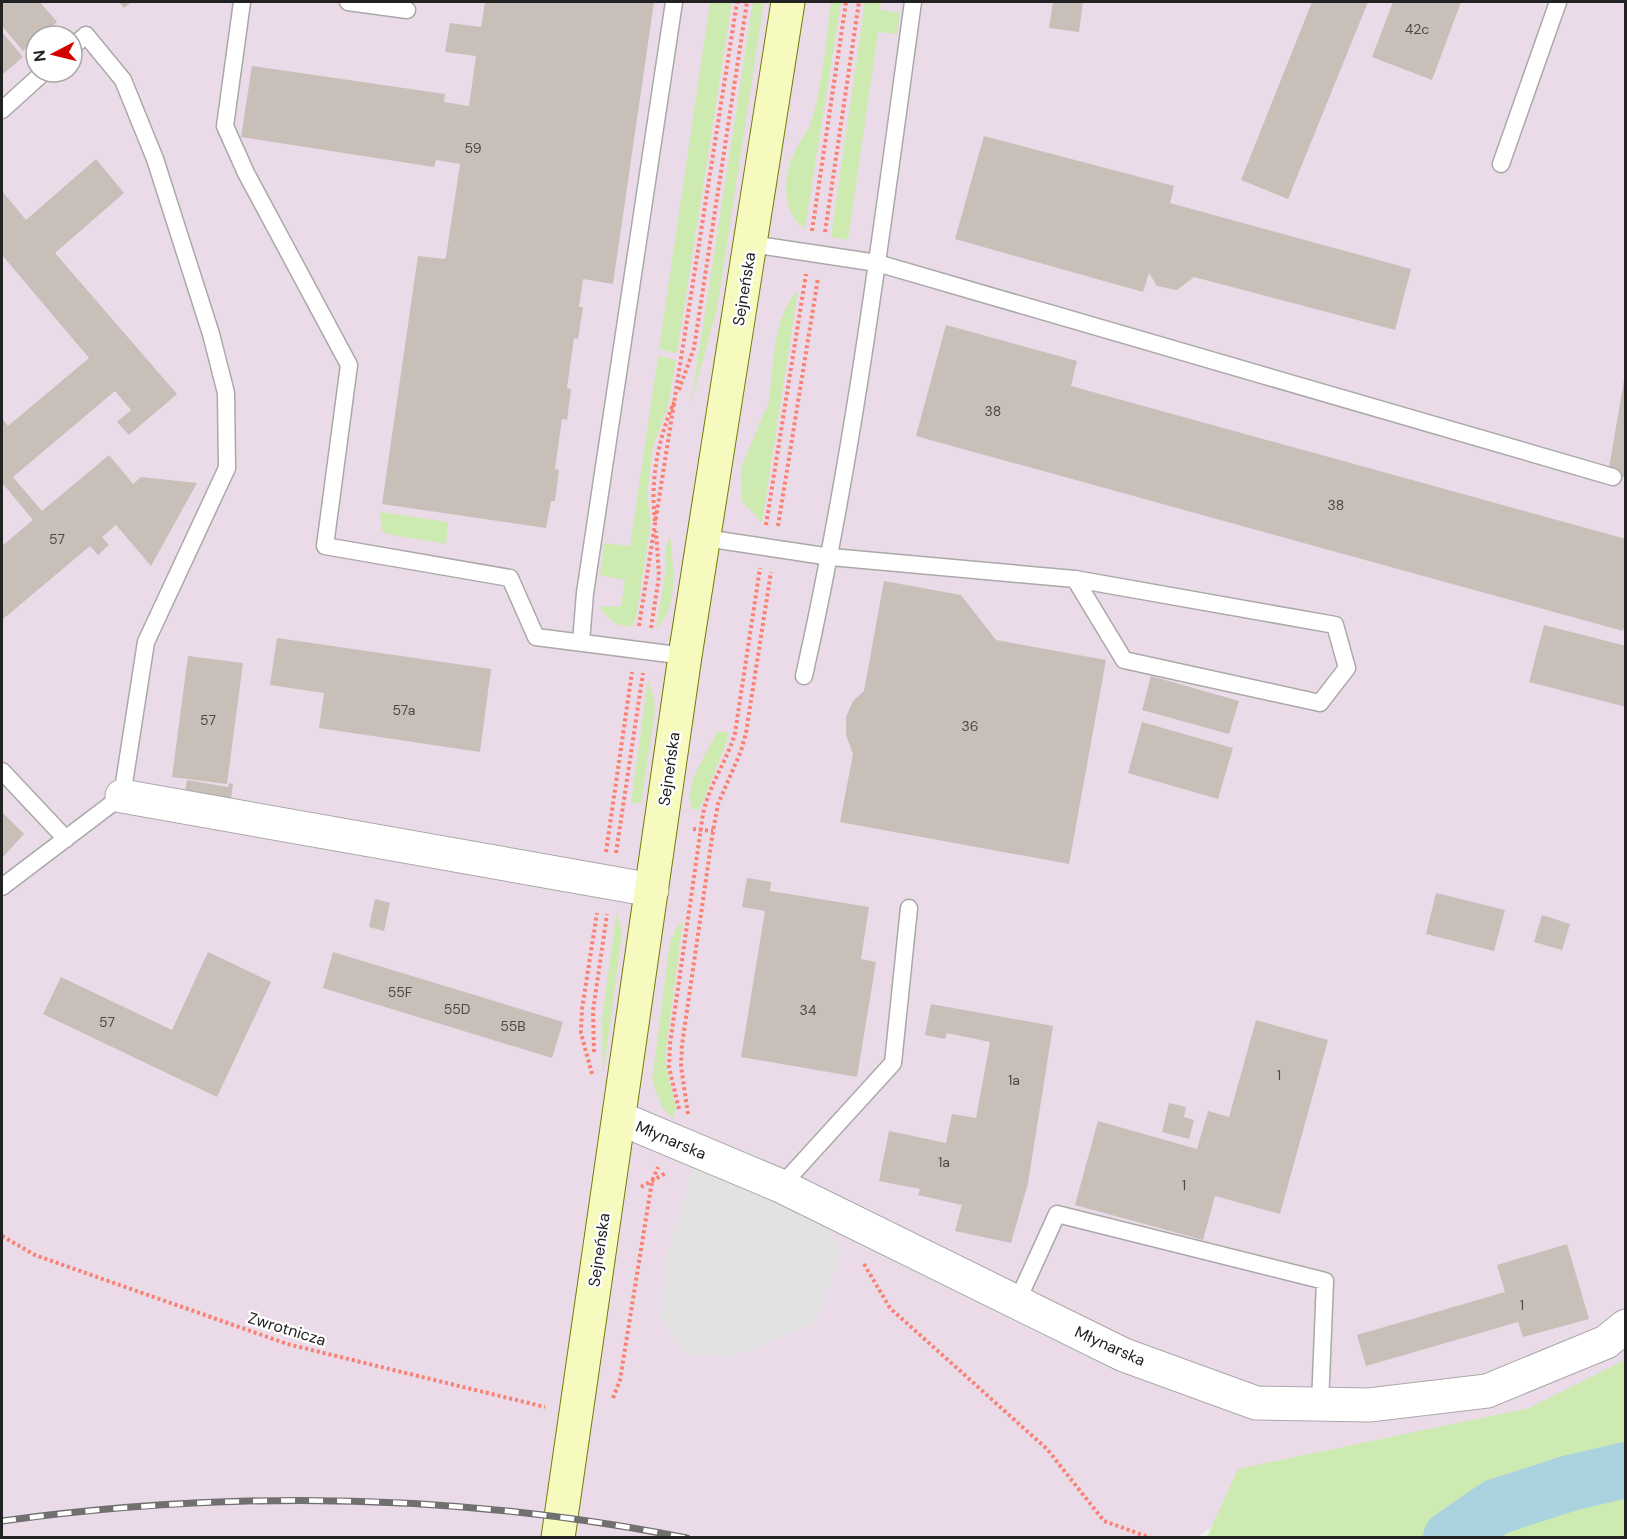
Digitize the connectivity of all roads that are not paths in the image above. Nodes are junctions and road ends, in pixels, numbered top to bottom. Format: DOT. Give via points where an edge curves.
graph roads {
  1 [pos="242,2"];
  2 [pos="348,2"];
  3 [pos="674,2"];
  4 [pos="788,2"];
  5 [pos="912,2"];
  6 [pos="1558,2"];
  7 [pos="407,10"];
  8 [pos="84,37"];
  9 [pos="31,84"];
  10 [pos="2,110"];
  11 [pos="1501,164"];
  12 [pos="752,244"];
  13 [pos="877,263"];
  14 [pos="1613,477"];
  15 [pos="705,538"];
  16 [pos="831,557"];
  17 [pos="1074,579"];
  18 [pos="581,642"];
  19 [pos="685,656"];
  20 [pos="804,676"];
  21 [pos="2,771"];
  22 [pos="122,796"];
  23 [pos="66,839"];
  24 [pos="2,887"];
  25 [pos="652,890"];
  26 [pos="909,908"];
  27 [pos="619,1118"];
  28 [pos="781,1186"];
  29 [pos="1017,1302"];
  30 [pos="1626,1326"];
  31 [pos="1320,1404"];
  32 [pos="558,1538"];
  1 -- 18 [label="lane" via="225,126 246,173 349,365 325,546 510,578 536,637"];
  2 -- 7 [label="lane"];
  3 -- 18 [label="lane"];
  4 -- 12 [label="street, Sejneńska"];
  5 -- 13 [label="lane"];
  6 -- 11 [label="lane"];
  8 -- 22 [label="lane" via="123,80 155,159 226,393 227,468 146,642"];
  9 -- 10 [label="lane"];
  12 -- 13 [label="lane"];
  12 -- 15 [label="street, Sejneńska"];
  13 -- 14 [label="lane"];
  13 -- 16 [label="lane"];
  15 -- 16 [label="lane"];
  15 -- 19 [label="street, Sejneńska"];
  16 -- 17 [label="lane"];
  16 -- 20 [label="lane"];
  17 -- 17 [label="lane" via="1124,660 1320,703 1347,668 1335,626"];
  18 -- 19 [label="lane"];
  19 -- 25 [label="street, Sejneńska"];
  21 -- 23 [label="lane"];
  22 -- 23 [label="lane"];
  22 -- 25 [label="street"];
  23 -- 24 [label="lane"];
  25 -- 27 [label="street, Sejneńska"];
  26 -- 28 [label="lane" via="893,1063"];
  27 -- 28 [label="street, Młynarska"];
  27 -- 32 [label="street, Sejneńska"];
  28 -- 29 [label="street, Młynarska"];
  29 -- 31 [label="street, Młynarska" via="1124,1354 1256,1403"];
  29 -- 31 [label="lane" via="1057,1214 1325,1281"];
  30 -- 31 [label="street, Młynarska" via="1606,1342 1487,1391 1369,1405"];
}
